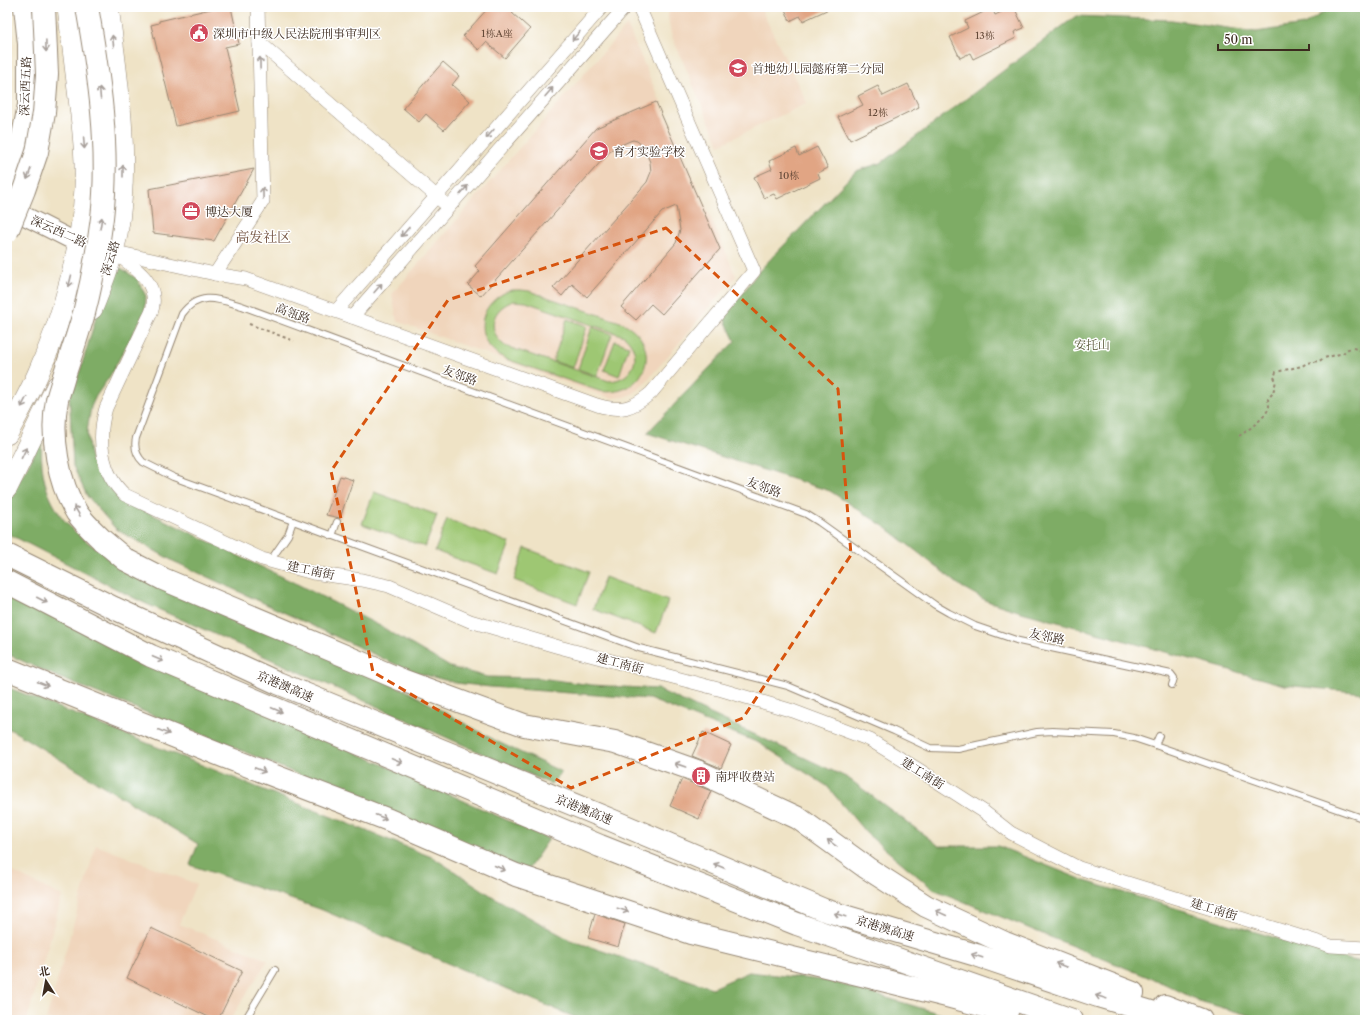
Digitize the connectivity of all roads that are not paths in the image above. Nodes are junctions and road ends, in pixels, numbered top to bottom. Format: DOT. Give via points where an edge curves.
graph roads {
  1 [pos="23,7"];
  2 [pos="44,7"];
  3 [pos="68,7"];
  4 [pos="87,7"];
  5 [pos="108,7"];
  6 [pos="258,7"];
  7 [pos="602,7"];
  8 [pos="625,7"];
  9 [pos="639,7"];
  10 [pos="259,42"];
  11 [pos="7,188"];
  12 [pos="436,196"];
  13 [pos="7,207"];
  14 [pos="449,207"];
  15 [pos="7,232"];
  16 [pos="78,243"];
  17 [pos="113,251"];
  18 [pos="214,274"];
  19 [pos="336,311"];
  20 [pos="352,317"];
  21 [pos="335,341"];
  22 [pos="7,434"];
  23 [pos="7,488"];
  24 [pos="293,521"];
  25 [pos="338,522"];
  26 [pos="332,536"];
  27 [pos="7,555"];
  28 [pos="270,561"];
  29 [pos="7,582"];
  30 [pos="7,669"];
  31 [pos="1172,685"];
  32 [pos="1159,736"];
  33 [pos="1155,745"];
  34 [pos="1365,819"];
  35 [pos="1365,948"];
  36 [pos="275,970"];
  37 [pos="245,1020"];
  38 [pos="1036,1020"];
  39 [pos="1072,1020"];
  40 [pos="1178,1020"];
  41 [pos="1201,1020"];
  1 -- 11 [label="street, 深云西五路" via="27,105 15,167"];
  2 -- 15 [label="highway, one-way, bridge" via="47,74 44,113 37,152"];
  3 -- 16 [label="main road, one-way" via="85,160 84,210"];
  41 -- 4 [label="highway, one-way, bridge" via="1005,943 926,906 867,868 798,818 697,771 614,742 524,725 402,680 163,579 126,560 102,540 78,514 65,489 57,455 54,426 57,400 84,313 102,217 103,128 98,72"];
  17 -- 5 [label="main road, 深云路, one-way" via="121,208 123,150"];
  6 -- 10 [label="street"];
  7 -- 12 [label="street, one-way"];
  14 -- 8 [label="street, one-way"];
  9 -- 20 [label="street" via="754,271 651,393 640,402 626,408 611,409"];
  10 -- 12 [label="street"];
  18 -- 10 [label="street, one-way" via="263,201"];
  12 -- 14 [label="street"];
  12 -- 19 [label="street, one-way"];
  13 -- 16 [label="street, 深云西二路"];
  20 -- 14 [label="street, one-way"];
  16 -- 17 [label="street, 深云西二路"];
  16 -- 22 [label="main road, one-way" via="62,308 49,346 37,376"];
  17 -- 18 [label="street"];
  23 -- 17 [label="main road, 深云路, one-way" via="80,340"];
  17 -- 28 [label="street, 建工南街" via="149,282 153,289 154,305 106,408 103,421 102,451 117,488 125,495 254,556"];
  18 -- 19 [label="street" via="246,278"];
  19 -- 20 [label="street"];
  21 -- 24 [label="lane, 高瓴路" via="242,306 222,301 198,300 186,308 180,319 136,438 135,447 143,462 167,474"];
  21 -- 31 [label="lane, 友邻路" via="806,514 935,604 975,626 1019,641 1170,674 1174,678"];
  24 -- 26 [label="lane, 高瓴路"];
  24 -- 28 [label="lane" via="288,535"];
  25 -- 26 [label="lane"];
  26 -- 33 [label="lane, 高瓴路" via="639,648 788,686 930,748 958,749 1052,731 1114,734"];
  40 -- 27 [label="highway, 京港澳高速, one-way" via="976,955 824,910 278,683 114,608"];
  28 -- 35 [label="street, 建工南街" via="313,573 389,586 470,621 793,711 870,740 983,811 1011,833 1079,868 1331,946"];
  29 -- 39 [label="highway, 京港澳高速, one-way" via="151,656 600,846 797,924"];
  30 -- 38 [label="highway, one-way" via="389,820 516,875 691,933"];
  32 -- 33 [label="lane"];
  33 -- 34 [label="lane, 高瓴路"];
  36 -- 37 [label="lane"];
}
